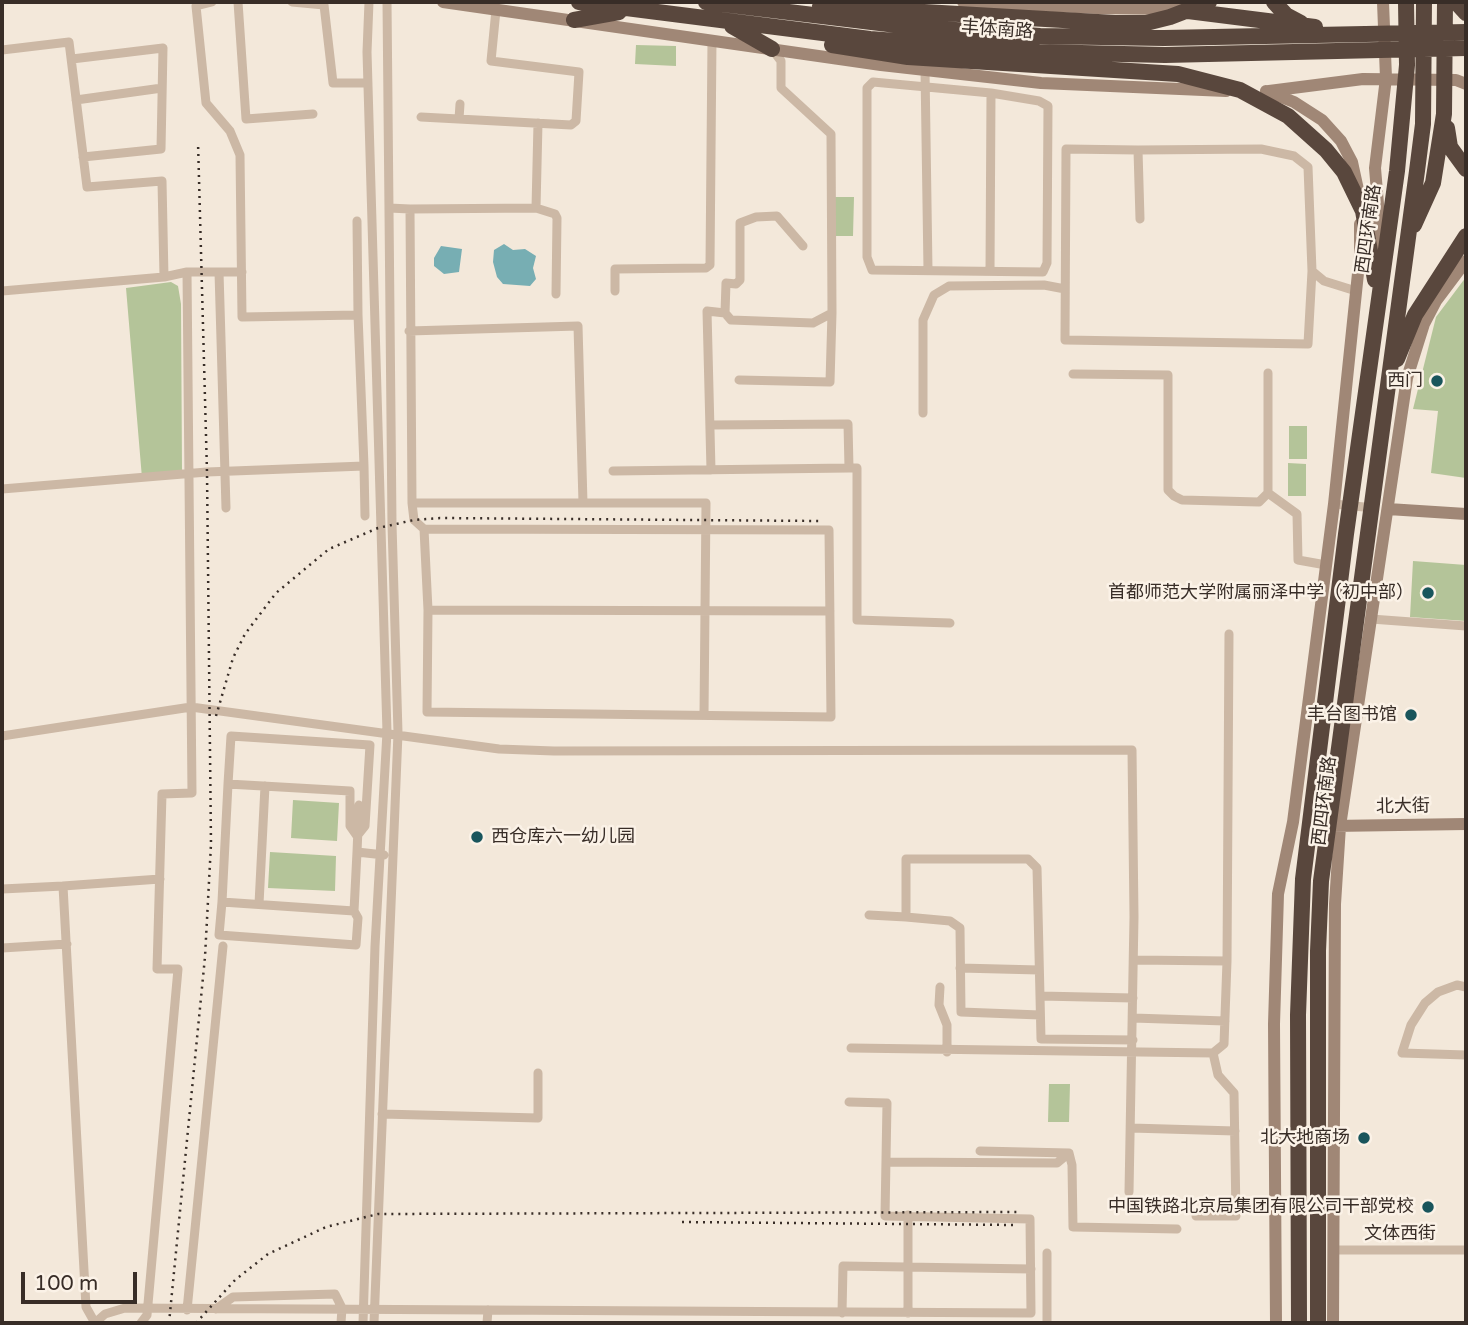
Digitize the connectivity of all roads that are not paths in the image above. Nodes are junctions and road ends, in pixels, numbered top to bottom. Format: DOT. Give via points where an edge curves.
graph roads {
  1 [pos="212,2"];
  2 [pos="238,2"];
  3 [pos="292,2"];
  4 [pos="369,2"];
  5 [pos="387,2"];
  6 [pos="443,2"];
  7 [pos="579,2"];
  8 [pos="706,2"];
  9 [pos="736,2"];
  10 [pos="963,2"];
  11 [pos="1193,2"];
  12 [pos="1209,2"];
  13 [pos="1274,2"];
  14 [pos="1383,2"];
  15 [pos="1406,2"];
  16 [pos="1424,2"];
  17 [pos="1445,2"];
  18 [pos="1456,2"];
  19 [pos="1098,8"];
  20 [pos="636,9"];
  21 [pos="1126,9"];
  22 [pos="1173,9"];
  23 [pos="496,10"];
  24 [pos="1466,13"];
  25 [pos="574,20"];
  26 [pos="723,21"];
  27 [pos="1306,25"];
  28 [pos="1040,28"];
  29 [pos="1466,32"];
  30 [pos="1366,34"];
  31 [pos="712,40"];
  32 [pos="1415,41"];
  33 [pos="1466,48"];
  34 [pos="772,49"];
  35 [pos="2,50"];
  36 [pos="72,59"];
  37 [pos="926,70"];
  38 [pos="368,83"];
  39 [pos="1466,84"];
  40 [pos="1096,86"];
  41 [pos="925,87"];
  42 [pos="162,88"];
  43 [pos="1126,88"];
  44 [pos="1266,91"];
  45 [pos="991,93"];
  46 [pos="76,100"];
  47 [pos="460,104"];
  48 [pos="313,114"];
  49 [pos="1444,114"];
  50 [pos="421,117"];
  51 [pos="459,119"];
  52 [pos="538,123"];
  53 [pos="1138,150"];
  54 [pos="83,157"];
  55 [pos="1466,169"];
  56 [pos="389,208"];
  57 [pos="536,208"];
  58 [pos="410,209"];
  59 [pos="1140,219"];
  60 [pos="357,221"];
  61 [pos="1409,233"];
  62 [pos="1465,236"];
  63 [pos="803,246"];
  64 [pos="1382,257"];
  65 [pos="1466,261"];
  66 [pos="928,270"];
  67 [pos="990,271"];
  68 [pos="1312,271"];
  69 [pos="187,272"];
  70 [pos="219,272"];
  71 [pos="242,272"];
  72 [pos="164,277"];
  73 [pos="1065,289"];
  74 [pos="2,291"];
  75 [pos="615,291"];
  76 [pos="1356,291"];
  77 [pos="556,294"];
  78 [pos="1399,300"];
  79 [pos="1378,303"];
  80 [pos="1354,312"];
  81 [pos="726,313"];
  82 [pos="832,313"];
  83 [pos="358,315"];
  84 [pos="409,331"];
  85 [pos="1268,373"];
  86 [pos="1073,374"];
  87 [pos="1389,377"];
  88 [pos="1407,378"];
  89 [pos="739,380"];
  90 [pos="923,413"];
  91 [pos="710,425"];
  92 [pos="364,466"];
  93 [pos="849,468"];
  94 [pos="711,470"];
  95 [pos="613,471"];
  96 [pos="225,472"];
  97 [pos="189,474"];
  98 [pos="2,489"];
  99 [pos="1268,493"];
  100 [pos="412,503"];
  101 [pos="583,503"];
  102 [pos="1334,505"];
  103 [pos="1350,506"];
  104 [pos="1371,507"];
  105 [pos="226,508"];
  106 [pos="1388,509"];
  107 [pos="1466,514"];
  108 [pos="365,516"];
  109 [pos="706,528"];
  110 [pos="424,529"];
  111 [pos="1326,565"];
  112 [pos="428,610"];
  113 [pos="705,610"];
  114 [pos="830,611"];
  115 [pos="1371,619"];
  116 [pos="950,623"];
  117 [pos="1466,626"];
  118 [pos="1229,635"];
  119 [pos="191,707"];
  120 [pos="704,715"];
  121 [pos="393,732"];
  122 [pos="2,736"];
  123 [pos="228,783"];
  124 [pos="265,786"];
  125 [pos="359,805"];
  126 [pos="1293,822"];
  127 [pos="1308,824"];
  128 [pos="1466,824"];
  129 [pos="1334,826"];
  130 [pos="357,836"];
  131 [pos="356,852"];
  132 [pos="380,854"];
  133 [pos="393,855"];
  134 [pos="160,879"];
  135 [pos="63,886"];
  136 [pos="2,889"];
  137 [pos="1302,897"];
  138 [pos="222,902"];
  139 [pos="259,904"];
  140 [pos="354,911"];
  141 [pos="869,915"];
  142 [pos="906,917"];
  143 [pos="1300,939"];
  144 [pos="67,944"];
  145 [pos="1318,945"];
  146 [pos="223,946"];
  147 [pos="2,948"];
  148 [pos="1134,960"];
  149 [pos="1227,961"];
  150 [pos="960,968"];
  151 [pos="1039,970"];
  152 [pos="1299,977"];
  153 [pos="1466,986"];
  154 [pos="940,987"];
  155 [pos="1040,996"];
  156 [pos="1133,998"];
  157 [pos="1040,1014"];
  158 [pos="1133,1018"];
  159 [pos="1225,1021"];
  160 [pos="1133,1040"];
  161 [pos="850,1048"];
  162 [pos="947,1052"];
  163 [pos="1213,1053"];
  164 [pos="1133,1054"];
  165 [pos="1466,1055"];
  166 [pos="538,1073"];
  167 [pos="849,1102"];
  168 [pos="382,1114"];
  169 [pos="1318,1114"];
  170 [pos="1131,1128"];
  171 [pos="1235,1131"];
  172 [pos="980,1151"];
  173 [pos="1069,1153"];
  174 [pos="886,1162"];
  175 [pos="1129,1192"];
  176 [pos="908,1215"];
  177 [pos="1196,1216"];
  178 [pos="1177,1229"];
  179 [pos="1299,1250"];
  180 [pos="1318,1250"];
  181 [pos="1333,1250"];
  182 [pos="1466,1250"];
  183 [pos="1277,1251"];
  184 [pos="1047,1253"];
  185 [pos="907,1268"];
  186 [pos="1031,1269"];
  187 [pos="342,1308"];
  188 [pos="363,1308"];
  189 [pos="374,1308"];
  190 [pos="145,1310"];
  191 [pos="187,1310"];
  192 [pos="215,1310"];
  193 [pos="488,1310"];
  194 [pos="842,1313"];
  195 [pos="908,1313"];
  196 [pos="682,1318"];
  197 [pos="796,1318"];
  198 [pos="97,1323"];
  199 [pos="141,1323"];
  200 [pos="341,1323"];
  201 [pos="363,1323"];
  202 [pos="374,1323"];
  203 [pos="487,1323"];
  204 [pos="1047,1323"];
  205 [pos="1276,1323"];
  206 [pos="1299,1323"];
  207 [pos="1319,1323"];
  208 [pos="1333,1323"];
  1 -- 71 [label="street" via="196,6 204,89 206,103 230,131 240,155"];
  2 -- 48 [label="street" via="246,119"];
  3 -- 38 [label="street" via="324,5 333,83"];
  4 -- 38 [label="street"];
  5 -- 56 [label="street"];
  6 -- 23 [label="street"];
  7 -- 20 [label="highway, 丰体南路"];
  8 -- 28 [label="highway, 丰体南路" via="913,26"];
  9 -- 28 [label="highway"];
  10 -- 19 [label="street, 丰体南路"];
  11 -- 22 [label="street, 丰体南路"];
  12 -- 28 [label="highway" via="1146,23"];
  13 -- 27 [label="highway" via="1286,15"];
  14 -- 64 [label="street, 西四环南路" via="1386,78 1374,167"];
  15 -- 79 [label="highway, 西四环南路" via="1401,135"];
  16 -- 87 [label="highway, 西四环南路" via="1423,124"];
  17 -- 49 [label="highway"];
  18 -- 24 [label="highway"];
  19 -- 21 [label="street, 丰体南路"];
  19 -- 40 [label="street"];
  20 -- 25 [label="highway"];
  20 -- 26 [label="highway, 丰体南路"];
  21 -- 22 [label="street, 丰体南路"];
  21 -- 43 [label="street"];
  22 -- 27 [label="highway"];
  23 -- 25 [label="street"];
  23 -- 52 [label="street" via="491,61 579,72 576,121 571,125"];
  25 -- 31 [label="street"];
  26 -- 32 [label="highway, 丰体南路" via="870,39 1039,52 1165,55"];
  26 -- 34 [label="highway"];
  26 -- 79 [label="highway" via="781,37 908,57 1178,74 1240,90 1288,116 1344,172 1369,232"];
  27 -- 30 [label="highway"];
  28 -- 30 [label="highway, 丰体南路" via="1164,38"];
  29 -- 32 [label="highway"];
  30 -- 32 [label="highway, 丰体南路"];
  31 -- 34 [label="street"];
  31 -- 75 [label="street" via="710,265 615,269"];
  32 -- 33 [label="highway"];
  34 -- 37 [label="street"];
  34 -- 82 [label="street" via="781,61 781,88 831,134"];
  35 -- 36 [label="street" via="69,42"];
  36 -- 42 [label="street" via="163,48"];
  36 -- 46 [label="street"];
  37 -- 40 [label="street"];
  37 -- 41 [label="street"];
  38 -- 121 [label="street"];
  39 -- 44 [label="street" via="1457,80 1363,79"];
  40 -- 43 [label="street"];
  41 -- 45 [label="street"];
  41 -- 66 [label="street"];
  41 -- 66 [label="street" via="873,82 867,88 867,257 872,270"];
  42 -- 46 [label="street"];
  42 -- 54 [label="street" via="161,149"];
  43 -- 44 [label="street"];
  44 -- 76 [label="street" via="1322,120 1352,162 1360,187"];
  45 -- 67 [label="street"];
  45 -- 67 [label="street" via="1048,106 1047,263 1043,272"];
  46 -- 54 [label="street"];
  47 -- 51 [label="street"];
  49 -- 55 [label="highway" via="1450,147"];
  49 -- 61 [label="highway" via="1433,183"];
  50 -- 51 [label="street"];
  51 -- 52 [label="street"];
  52 -- 57 [label="street"];
  53 -- 59 [label="street"];
  53 -- 68 [label="street" via="1261,149 1294,156 1308,167"];
  53 -- 73 [label="street" via="1066,149"];
  54 -- 72 [label="street" via="87,187 162,181"];
  56 -- 58 [label="street"];
  56 -- 121 [label="street"];
  57 -- 58 [label="street"];
  57 -- 77 [label="street" via="557,218"];
  58 -- 84 [label="street"];
  60 -- 83 [label="street"];
  61 -- 78 [label="street, 西四环南路"];
  62 -- 87 [label="highway" via="1415,315"];
  63 -- 81 [label="street" via="777,216 756,216 740,223 740,280 726,283"];
  64 -- 80 [label="street, 西四环南路"];
  64 -- 103 [label="street, 西四环南路"];
  65 -- 88 [label="street, 西四环南路" via="1423,324"];
  66 -- 67 [label="street"];
  68 -- 73 [label="street" via="1308,344 1065,340"];
  68 -- 76 [label="street" via="1324,281"];
  69 -- 70 [label="street"];
  69 -- 72 [label="street"];
  69 -- 97 [label="street"];
  70 -- 71 [label="street"];
  70 -- 96 [label="street"];
  71 -- 83 [label="street" via="242,317"];
  72 -- 74 [label="street"];
  73 -- 90 [label="street" via="949,286 934,295 923,320"];
  76 -- 80 [label="street"];
  78 -- 88 [label="street"];
  78 -- 104 [label="street, 西四环南路"];
  79 -- 137 [label="highway, 西四环南路"];
  80 -- 102 [label="street, 西四环南路"];
  81 -- 82 [label="street" via="736,321 813,323"];
  81 -- 91 [label="street" via="708,311"];
  82 -- 89 [label="street" via="830,382"];
  83 -- 92 [label="street"];
  84 -- 100 [label="street"];
  84 -- 101 [label="street" via="578,326"];
  85 -- 99 [label="street"];
  86 -- 99 [label="street" via="1168,375 1168,490 1174,496 1259,502"];
  87 -- 145 [label="highway, 西四环南路" via="1326,824"];
  88 -- 106 [label="street, 西四环南路"];
  91 -- 93 [label="street" via="848,424"];
  91 -- 94 [label="street"];
  92 -- 96 [label="street"];
  92 -- 108 [label="street"];
  93 -- 94 [label="street"];
  93 -- 116 [label="street" via="857,468 857,620"];
  94 -- 95 [label="street"];
  96 -- 97 [label="street"];
  96 -- 105 [label="street"];
  97 -- 98 [label="street"];
  97 -- 119 [label="street"];
  99 -- 111 [label="street" via="1297,514 1298,560"];
  100 -- 101 [label="street"];
  100 -- 110 [label="street" via="414,520"];
  101 -- 109 [label="street" via="706,503"];
  102 -- 103 [label="street"];
  102 -- 111 [label="street, 西四环南路"];
  103 -- 104 [label="street"];
  103 -- 127 [label="street, 西四环南路"];
  104 -- 106 [label="street"];
  104 -- 129 [label="street, 西四环南路"];
  106 -- 107 [label="street"];
  106 -- 115 [label="street, 西四环南路"];
  109 -- 110 [label="street"];
  109 -- 113 [label="street"];
  109 -- 114 [label="street" via="829,530"];
  110 -- 112 [label="street"];
  111 -- 126 [label="street, 西四环南路"];
  112 -- 113 [label="street"];
  112 -- 120 [label="street" via="427,712"];
  113 -- 114 [label="street"];
  113 -- 120 [label="street"];
  114 -- 120 [label="street" via="831,717"];
  115 -- 117 [label="street"];
  115 -- 129 [label="street, 西四环南路"];
  118 -- 149 [label="street"];
  119 -- 121 [label="street"];
  119 -- 122 [label="street"];
  119 -- 134 [label="street" via="192,793 163,793"];
  121 -- 132 [label="street"];
  121 -- 133 [label="street"];
  121 -- 148 [label="street" via="499,749 554,751 1132,750"];
  123 -- 124 [label="street"];
  123 -- 130 [label="street" via="231,736 370,745 365,825"];
  123 -- 138 [label="street"];
  124 -- 130 [label="street" via="350,791 350,826"];
  124 -- 139 [label="street"];
  125 -- 130 [label="street"];
  126 -- 127 [label="street, 北大街"];
  126 -- 183 [label="street, 西四环南路" via="1278,894"];
  127 -- 129 [label="street, 北大街"];
  127 -- 137 [label="street, 西四环南路"];
  128 -- 129 [label="street, 北大街"];
  129 -- 145 [label="street, 西四环南路"];
  129 -- 181 [label="street, 西四环南路"];
  130 -- 131 [label="street"];
  131 -- 132 [label="street"];
  131 -- 140 [label="street"];
  132 -- 133 [label="street"];
  132 -- 188 [label="street"];
  133 -- 168 [label="street"];
  134 -- 135 [label="street"];
  134 -- 190 [label="street" via="158,969 178,969"];
  135 -- 136 [label="street"];
  135 -- 144 [label="street"];
  137 -- 143 [label="highway, 西四环南路"];
  138 -- 139 [label="street"];
  138 -- 140 [label="street" via="219,935 356,944 358,918"];
  139 -- 140 [label="street"];
  141 -- 142 [label="street"];
  142 -- 150 [label="street" via="956,923 960,928"];
  142 -- 151 [label="street" via="906,859 1028,859 1037,868"];
  143 -- 152 [label="street, 西四环南路"];
  144 -- 147 [label="street"];
  144 -- 198 [label="street" via="86,1307"];
  145 -- 169 [label="highway, 西四环南路"];
  146 -- 191 [label="street"];
  148 -- 149 [label="street"];
  148 -- 156 [label="street"];
  149 -- 159 [label="street"];
  150 -- 151 [label="street"];
  150 -- 157 [label="street" via="961,1012"];
  151 -- 155 [label="street"];
  152 -- 179 [label="street, 西四环南路"];
  152 -- 206 [label="highway, 西四环南路"];
  153 -- 165 [label="street" via="1438,992 1425,1003 1411,1025 1402,1053"];
  154 -- 162 [label="street"];
  155 -- 156 [label="street"];
  155 -- 157 [label="street"];
  156 -- 158 [label="street"];
  157 -- 160 [label="street" via="1041,1038"];
  158 -- 159 [label="street"];
  158 -- 160 [label="street"];
  159 -- 163 [label="street" via="1224,1044"];
  160 -- 164 [label="street"];
  161 -- 162 [label="street"];
  162 -- 164 [label="street"];
  163 -- 164 [label="street"];
  163 -- 171 [label="street" via="1218,1075 1234,1093"];
  164 -- 170 [label="street"];
  166 -- 168 [label="street" via="538,1118"];
  167 -- 174 [label="street" via="887,1103"];
  168 -- 189 [label="street"];
  169 -- 180 [label="street, 西四环南路"];
  169 -- 207 [label="highway, 西四环南路"];
  170 -- 171 [label="street"];
  170 -- 175 [label="street"];
  171 -- 177 [label="street" via="1236,1216"];
  172 -- 173 [label="street"];
  173 -- 174 [label="street" via="1057,1163"];
  173 -- 178 [label="street" via="1073,1227"];
  174 -- 176 [label="street" via="885,1216"];
  176 -- 185 [label="street"];
  176 -- 186 [label="street" via="1030,1219"];
  179 -- 180 [label="street"];
  179 -- 183 [label="street"];
  179 -- 206 [label="street, 西四环南路"];
  180 -- 181 [label="street"];
  180 -- 207 [label="street, 西四环南路"];
  181 -- 182 [label="street, 文体西街"];
  181 -- 208 [label="street, 西四环南路"];
  183 -- 205 [label="street, 西四环南路"];
  184 -- 204 [label="street"];
  185 -- 186 [label="street"];
  185 -- 194 [label="street" via="844,1266"];
  185 -- 195 [label="street"];
  186 -- 195 [label="street" via="1031,1313"];
  187 -- 188 [label="street"];
  187 -- 192 [label="street"];
  187 -- 192 [label="street" via="335,1294 233,1297"];
  187 -- 200 [label="street"];
  188 -- 189 [label="street"];
  188 -- 201 [label="street"];
  189 -- 193 [label="street"];
  189 -- 202 [label="street"];
  190 -- 191 [label="street"];
  190 -- 198 [label="street" via="115,1310"];
  190 -- 199 [label="street"];
  191 -- 192 [label="street"];
  193 -- 196 [label="street"];
  193 -- 203 [label="street"];
  194 -- 195 [label="street"];
  194 -- 197 [label="street"];
  196 -- 197 [label="street"];
}
